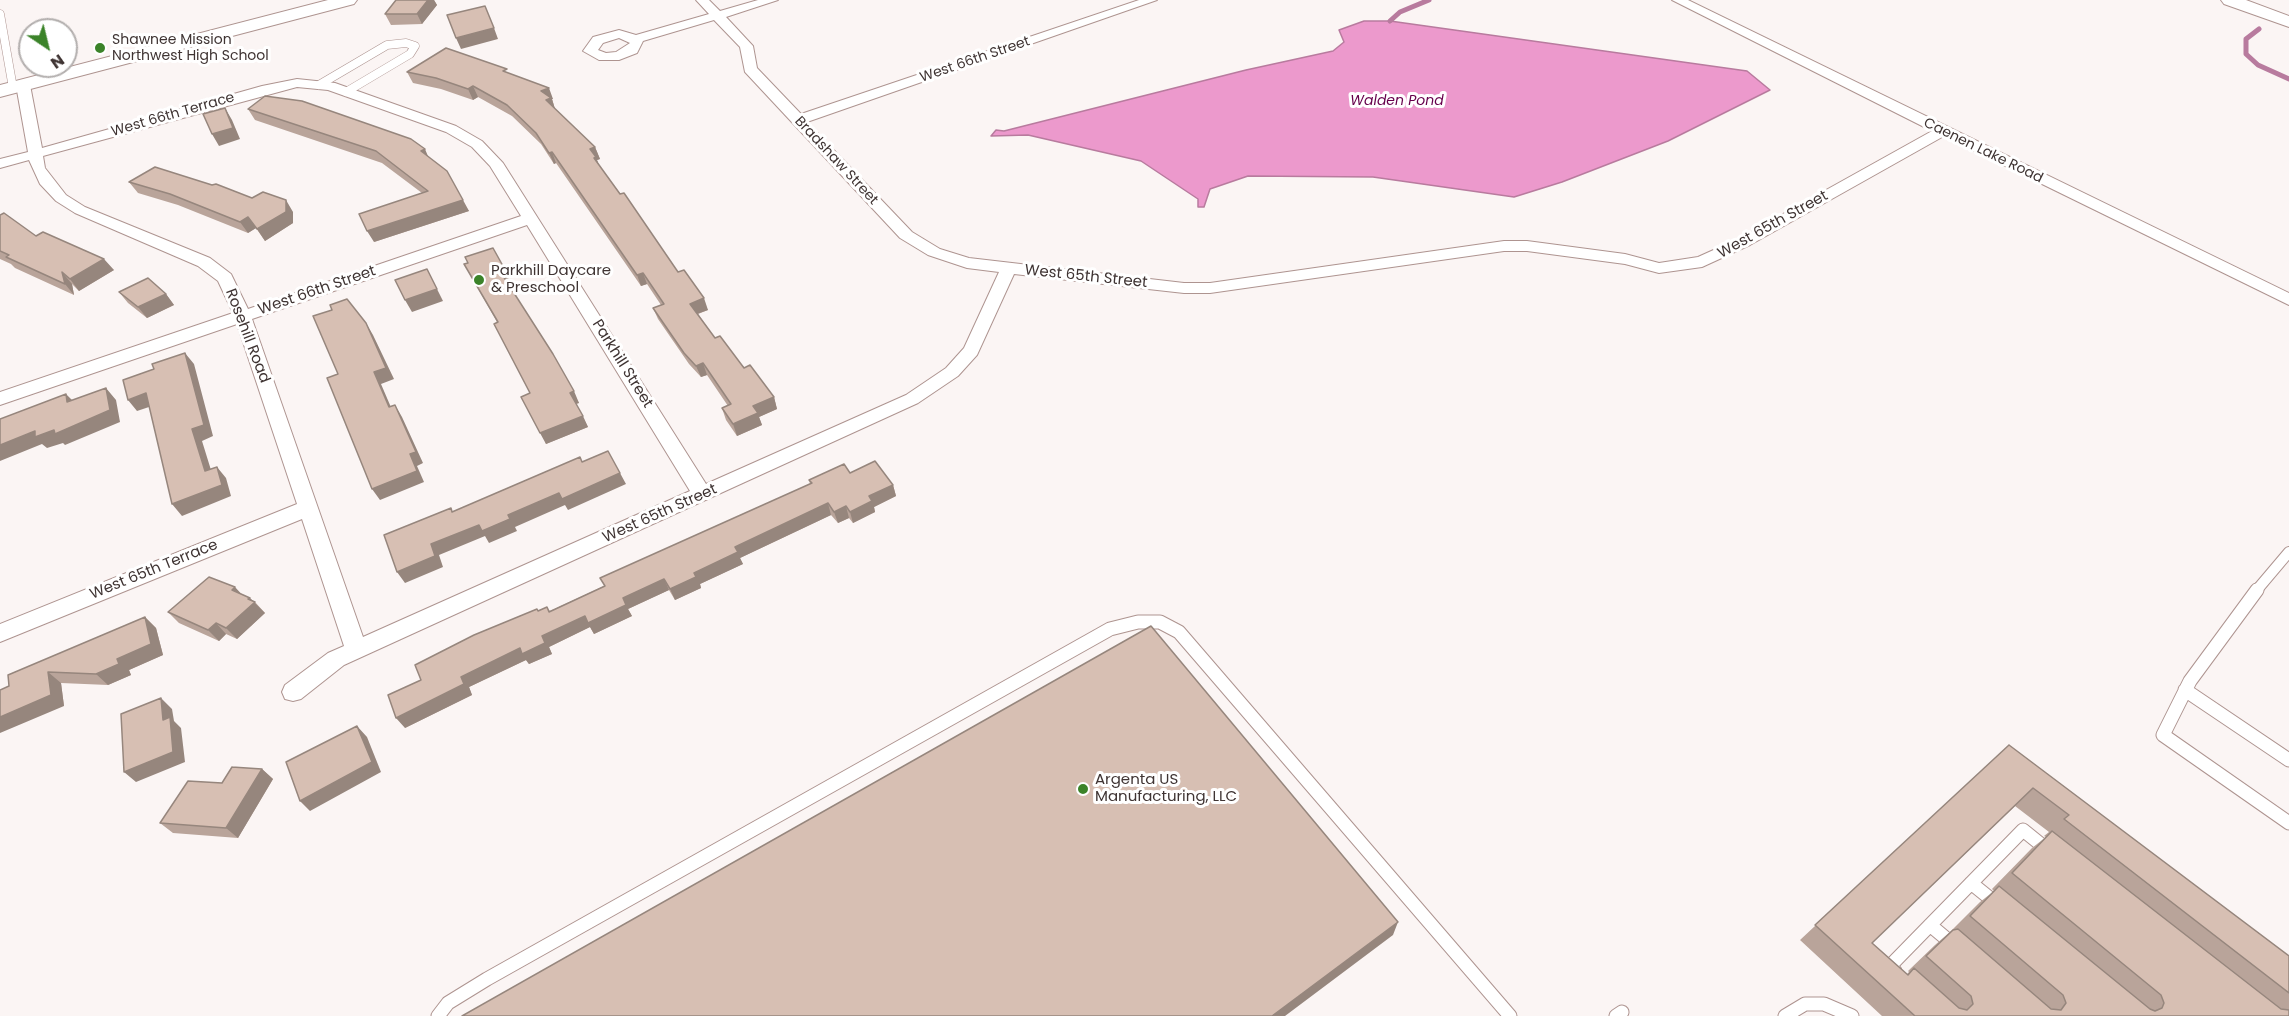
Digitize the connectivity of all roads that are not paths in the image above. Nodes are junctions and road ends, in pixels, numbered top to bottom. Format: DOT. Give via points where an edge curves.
graph roads {
  1 [pos="347,0"];
  2 [pos="702,0"];
  3 [pos="772,0"];
  4 [pos="1151,0"];
  5 [pos="1678,0"];
  6 [pos="2230,0"];
  7 [pos="2269,0"];
  8 [pos="2289,7"];
  9 [pos="0,14"];
  10 [pos="717,16"];
  11 [pos="2289,22"];
  12 [pos="636,39"];
  13 [pos="319,85"];
  14 [pos="12,88"];
  15 [pos="346,92"];
  16 [pos="798,120"];
  17 [pos="1942,131"];
  18 [pos="36,153"];
  19 [pos="0,164"];
  20 [pos="531,218"];
  21 [pos="1009,268"];
  22 [pos="2289,300"];
  23 [pos="243,316"];
  24 [pos="0,399"];
  25 [pos="703,495"];
  26 [pos="308,508"];
  27 [pos="2289,552"];
  28 [pos="0,633"];
  29 [pos="356,649"];
  30 [pos="2185,690"];
  31 [pos="293,692"];
  32 [pos="2289,760"];
  33 [pos="2289,823"];
  34 [pos="2059,859"];
  35 [pos="1971,883"];
  36 [pos="2007,912"];
  37 [pos="1930,925"];
  38 [pos="1965,955"];
  39 [pos="1906,980"];
  40 [pos="438,1016"];
  41 [pos="1510,1016"];
  42 [pos="1785,1016"];
  43 [pos="1852,1016"];
  1 -- 14 [label="street"];
  2 -- 10 [label="street, Bradshaw Street"];
  3 -- 10 [label="street"];
  4 -- 16 [label="street, West 66th Street"];
  5 -- 17 [label="street, Caenen Lake Road"];
  6 -- 11 [label="street"];
  7 -- 8 [label="street"];
  9 -- 14 [label="lane"];
  10 -- 12 [label="street"];
  10 -- 16 [label="street, Bradshaw Street" via="746,46 750,69"];
  13 -- 15 [label="street, West 66th Terrace"];
  13 -- 15 [label="lane" via="387,45 415,46 410,54"];
  13 -- 18 [label="street, West 66th Terrace" via="273,87"];
  14 -- 18 [label="street, Rosehill Road"];
  15 -- 20 [label="street, Parkhill Street" via="433,121 477,144 496,163"];
  16 -- 21 [label="street, Bradshaw Street" via="906,235 934,252 966,263"];
  17 -- 21 [label="street, West 65th Street" via="1686,273 1625,259 1527,246 1504,246 1210,288"];
  17 -- 22 [label="street, Caenen Lake Road"];
  18 -- 19 [label="street, West 66th Terrace"];
  18 -- 23 [label="street, Rosehill Road" via="45,181 61,198 80,210 204,262 225,279"];
  20 -- 23 [label="street, West 66th Street"];
  20 -- 25 [label="street, Parkhill Street"];
  21 -- 25 [label="street, West 65th Street" via="971,351 952,372 912,399"];
  23 -- 24 [label="street, West 66th Street"];
  23 -- 26 [label="street, Rosehill Road"];
  25 -- 29 [label="street, West 65th Street"];
  26 -- 28 [label="street, West 65th Terrace"];
  26 -- 29 [label="street, Rosehill Road"];
  27 -- 30 [label="lane"];
  29 -- 31 [label="street, West 65th Street" via="336,659"];
  30 -- 32 [label="lane"];
  30 -- 33 [label="lane" via="2163,735"];
  34 -- 35 [label="lane" via="2023,830"];
  35 -- 36 [label="lane"];
  35 -- 37 [label="lane"];
  37 -- 38 [label="lane"];
  37 -- 39 [label="lane" via="1890,966"];
  40 -- 41 [label="lane" via="448,1004 508,968 1110,630 1138,622 1160,622 1179,632"];
  42 -- 43 [label="lane" via="1805,1004 1824,1004"];
}
